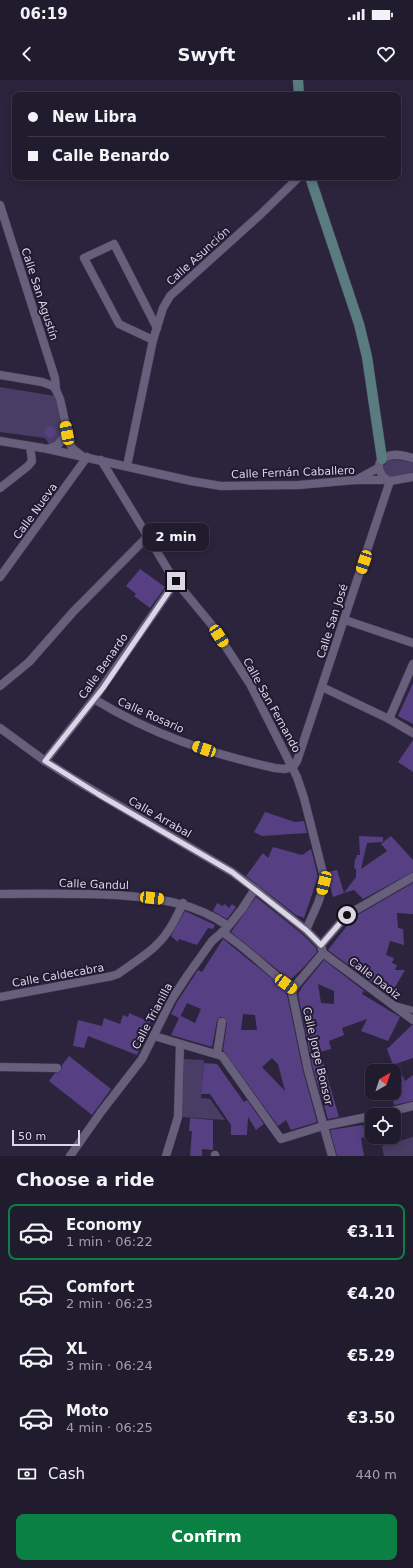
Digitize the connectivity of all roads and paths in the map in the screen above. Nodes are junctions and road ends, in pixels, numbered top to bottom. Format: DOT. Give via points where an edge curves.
graph roads {
  1 [pos="298,80"];
  2 [pos="299,92"];
  3 [pos="296,180"];
  4 [pos="311,180"];
  5 [pos="0,205"];
  6 [pos="157,328"];
  7 [pos="153,340"];
  8 [pos="0,375"];
  9 [pos="56,390"];
  10 [pos="67,433"];
  11 [pos="0,440"];
  12 [pos="30,446"];
  13 [pos="48,449"];
  14 [pos="85,457"];
  15 [pos="413,458"];
  16 [pos="101,460"];
  17 [pos="380,463"];
  18 [pos="127,466"];
  19 [pos="413,477"];
  20 [pos="355,480"];
  21 [pos="388,481"];
  22 [pos="0,488"];
  23 [pos="148,537"];
  24 [pos="0,577"];
  25 [pos="176,581"];
  26 [pos="345,620"];
  27 [pos="413,643"];
  28 [pos="413,664"];
  29 [pos="0,686"];
  30 [pos="322,687"];
  31 [pos="94,699"];
  32 [pos="389,719"];
  33 [pos="0,728"];
  34 [pos="413,733"];
  35 [pos="45,761"];
  36 [pos="293,767"];
  37 [pos="413,877"];
  38 [pos="255,889"];
  39 [pos="0,894"];
  40 [pos="183,903"];
  41 [pos="228,926"];
  42 [pos="306,930"];
  43 [pos="222,932"];
  44 [pos="322,949"];
  45 [pos="293,989"];
  46 [pos="0,997"];
  47 [pos="391,1004"];
  48 [pos="413,1010"];
  49 [pos="413,1020"];
  50 [pos="222,1022"];
  51 [pos="154,1036"];
  52 [pos="180,1044"];
  53 [pos="217,1054"];
  54 [pos="0,1067"];
  55 [pos="57,1068"];
  56 [pos="413,1106"];
  57 [pos="401,1109"];
  58 [pos="365,1117"];
  59 [pos="323,1126"];
  60 [pos="70,1156"];
  61 [pos="166,1156"];
  62 [pos="332,1156"];
  1 -- 2 [label="main road"];
  3 -- 6 [label="street, Calle Asunción" via="170,296"];
  4 -- 17 [label="main road" via="364,344"];
  5 -- 9 [label="street, Calle San Agustín" via="55,378"];
  6 -- 7 [label="street, Calle Asunción"];
  6 -- 7 [label="street" via="114,244 84,258 118,324"];
  7 -- 18 [label="street, Calle Asunción"];
  8 -- 9 [label="street" via="46,383"];
  9 -- 10 [label="street, Calle San Agustín"];
  10 -- 13 [label="street" via="58,445"];
  10 -- 14 [label="street, Calle San Agustín" via="72,448"];
  11 -- 12 [label="street, Calle Fernán Caballero"];
  12 -- 13 [label="street, Calle Fernán Caballero"];
  12 -- 22 [label="street" via="32,461"];
  13 -- 14 [label="street, Calle Fernán Caballero"];
  14 -- 16 [label="street, Calle Fernán Caballero"];
  14 -- 24 [label="street, Calle Nueva"];
  15 -- 17 [label="street" via="385,456"];
  16 -- 18 [label="street, Calle Fernán Caballero"];
  16 -- 23 [label="street, Calle San Fernando"];
  17 -- 20 [label="street"];
  17 -- 21 [label="street" via="382,476"];
  18 -- 20 [label="street, Calle Fernán Caballero" via="221,486 299,485"];
  19 -- 21 [label="street, Calle Fernán Caballero"];
  20 -- 21 [label="street, Calle Fernán Caballero"];
  21 -- 26 [label="street, Calle San José"];
  23 -- 25 [label="street, Calle San Fernando"];
  23 -- 29 [label="street" via="29,662"];
  25 -- 31 [label="street, Calle Benardo"];
  25 -- 36 [label="street, Calle San Fernando" via="211,624 250,684"];
  26 -- 27 [label="street"];
  26 -- 30 [label="street, Calle San José"];
  28 -- 32 [label="street"];
  30 -- 32 [label="street"];
  30 -- 36 [label="street, Calle San José"];
  31 -- 35 [label="street, Calle Benardo"];
  31 -- 36 [label="street, Calle Rosario" via="137,723 191,745 256,763 284,769"];
  32 -- 34 [label="street"];
  33 -- 35 [label="street, Calle Arrabal"];
  35 -- 38 [label="street, Calle Arrabal" via="215,861"];
  36 -- 42 [label="street, Calle San Fernando" via="304,798 324,877 318,903"];
  37 -- 44 [label="street" via="343,918"];
  38 -- 41 [label="street, Calle Trianilla"];
  38 -- 42 [label="street, Calle Arrabal"];
  39 -- 40 [label="street, Calle Gandul" via="90,894"];
  40 -- 41 [label="street, Calle Gandul" via="212,915"];
  40 -- 46 [label="street, Calle Caldecabra" via="160,941 118,974"];
  41 -- 43 [label="street, Calle Trianilla"];
  42 -- 44 [label="street, Calle Daoiz"];
  43 -- 45 [label="street" via="244,947"];
  43 -- 51 [label="street, Calle Trianilla" via="212,941 179,987"];
  44 -- 45 [label="street"];
  44 -- 47 [label="street, Calle Daoiz"];
  45 -- 59 [label="street, Calle Jorge Bonsor" via="308,1070"];
  47 -- 48 [label="street"];
  47 -- 49 [label="street, Calle Daoiz"];
  50 -- 53 [label="street"];
  51 -- 52 [label="street"];
  51 -- 60 [label="street, Calle Trianilla" via="142,1059"];
  52 -- 53 [label="street"];
  52 -- 61 [label="street" via="178,1117"];
  53 -- 59 [label="street" via="222,1056 281,1139"];
  54 -- 55 [label="street"];
  56 -- 57 [label="street"];
  58 -- 59 [label="street"];
  59 -- 62 [label="street, Calle Jorge Bonsor"];
}
